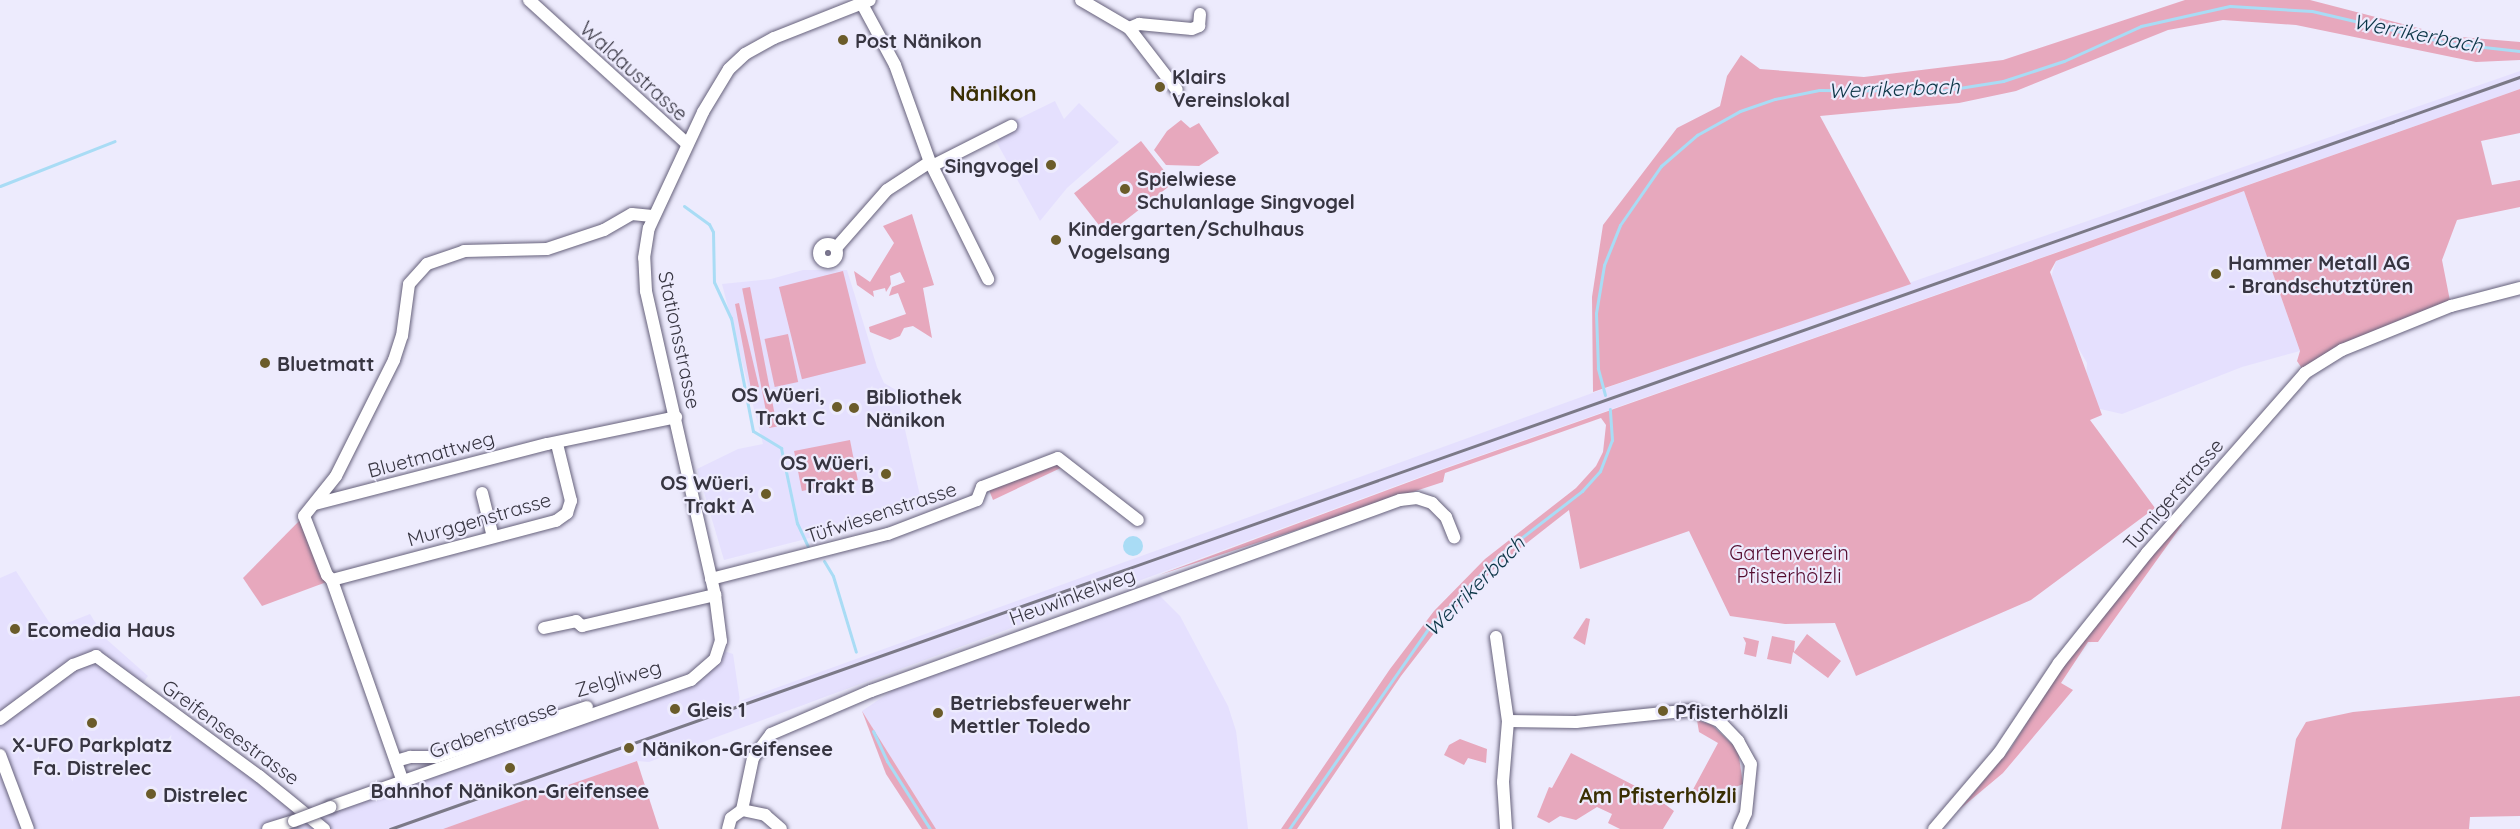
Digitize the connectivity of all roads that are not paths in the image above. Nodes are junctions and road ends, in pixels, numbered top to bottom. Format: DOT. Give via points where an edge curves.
graph roads {
  1 [pos="529,0"];
  2 [pos="1081,0"];
  3 [pos="866,2"];
  4 [pos="1200,14"];
  5 [pos="1129,28"];
  6 [pos="1177,90"];
  7 [pos="1011,126"];
  8 [pos="687,144"];
  9 [pos="931,164"];
  10 [pos="652,216"];
  11 [pos="836,248"];
  12 [pos="988,279"];
  13 [pos="2520,288"];
  14 [pos="676,417"];
  15 [pos="557,444"];
  16 [pos="482,493"];
  17 [pos="315,504"];
  18 [pos="1138,520"];
  19 [pos="493,537"];
  20 [pos="1454,537"];
  21 [pos="711,579"];
  22 [pos="332,580"];
  23 [pos="715,595"];
  24 [pos="544,628"];
  25 [pos="1496,637"];
  26 [pos="718,649"];
  27 [pos="677,685"];
  28 [pos="0,719"];
  29 [pos="1508,721"];
  30 [pos="0,754"];
  31 [pos="396,761"];
  32 [pos="403,782"];
  33 [pos="742,810"];
  34 [pos="28,829"];
  35 [pos="268,829"];
  36 [pos="324,829"];
  37 [pos="728,829"];
  38 [pos="782,829"];
  39 [pos="1506,829"];
  40 [pos="1739,829"];
  41 [pos="1934,829"];
  1 -- 8 [label="street, Waldaustrasse"];
  2 -- 5 [label="street"];
  3 -- 8 [label="street, Stationsstrasse" via="774,38 736,61 715,89"];
  3 -- 9 [label="street" via="900,74"];
  4 -- 5 [label="street" via="1199,26 1192,29 1139,24"];
  5 -- 6 [label="street"];
  7 -- 9 [label="street"];
  8 -- 10 [label="street, Stationsstrasse"];
  9 -- 11 [label="street" via="887,190"];
  9 -- 12 [label="street"];
  10 -- 14 [label="street, Stationsstrasse" via="645,243 646,291"];
  10 -- 17 [label="street" via="632,214 604,230 547,249 464,251 427,264 409,284 402,336 394,360 339,471"];
  13 -- 41 [label="street, Tumigerstrasse" via="2451,306 2342,350 2305,373 2147,553 2059,663 2000,753"];
  14 -- 15 [label="street, Bluetmattweg"];
  14 -- 21 [label="street, Stationsstrasse"];
  15 -- 17 [label="street, Bluetmattweg"];
  15 -- 19 [label="street, Murggenstrasse" via="571,501 567,513 556,520"];
  16 -- 19 [label="street"];
  17 -- 22 [label="street" via="304,516"];
  18 -- 21 [label="street, Tüfwiesenstrasse" via="1058,458 982,487 977,500 888,534"];
  19 -- 22 [label="street, Murggenstrasse"];
  20 -- 33 [label="street, Heuwinkelweg" via="1446,517 1432,503 1417,498 1400,500 871,691 771,734 753,758"];
  21 -- 23 [label="street, Stationsstrasse"];
  22 -- 31 [label="street"];
  23 -- 24 [label="street" via="582,626 576,621"];
  23 -- 26 [label="street, Stationsstrasse" via="721,632"];
  25 -- 29 [label="street"];
  26 -- 27 [label="street, Grabenstrasse" via="702,673"];
  27 -- 31 [label="street, Zelgliweg" via="672,680 656,683 436,757"];
  27 -- 32 [label="street, Grabenstrasse"];
  28 -- 36 [label="street, Greifenseestrasse" via="84,659 96,657 113,666"];
  29 -- 39 [label="street" via="1503,782"];
  29 -- 40 [label="street" via="1576,722 1692,710 1719,721 1738,741 1750,764 1746,813"];
  30 -- 34 [label="street"];
  31 -- 32 [label="street"];
  32 -- 35 [label="street, Grabenstrasse, bridge"];
  33 -- 37 [label="street" via="731,818"];
  33 -- 38 [label="street" via="765,815"];
}
